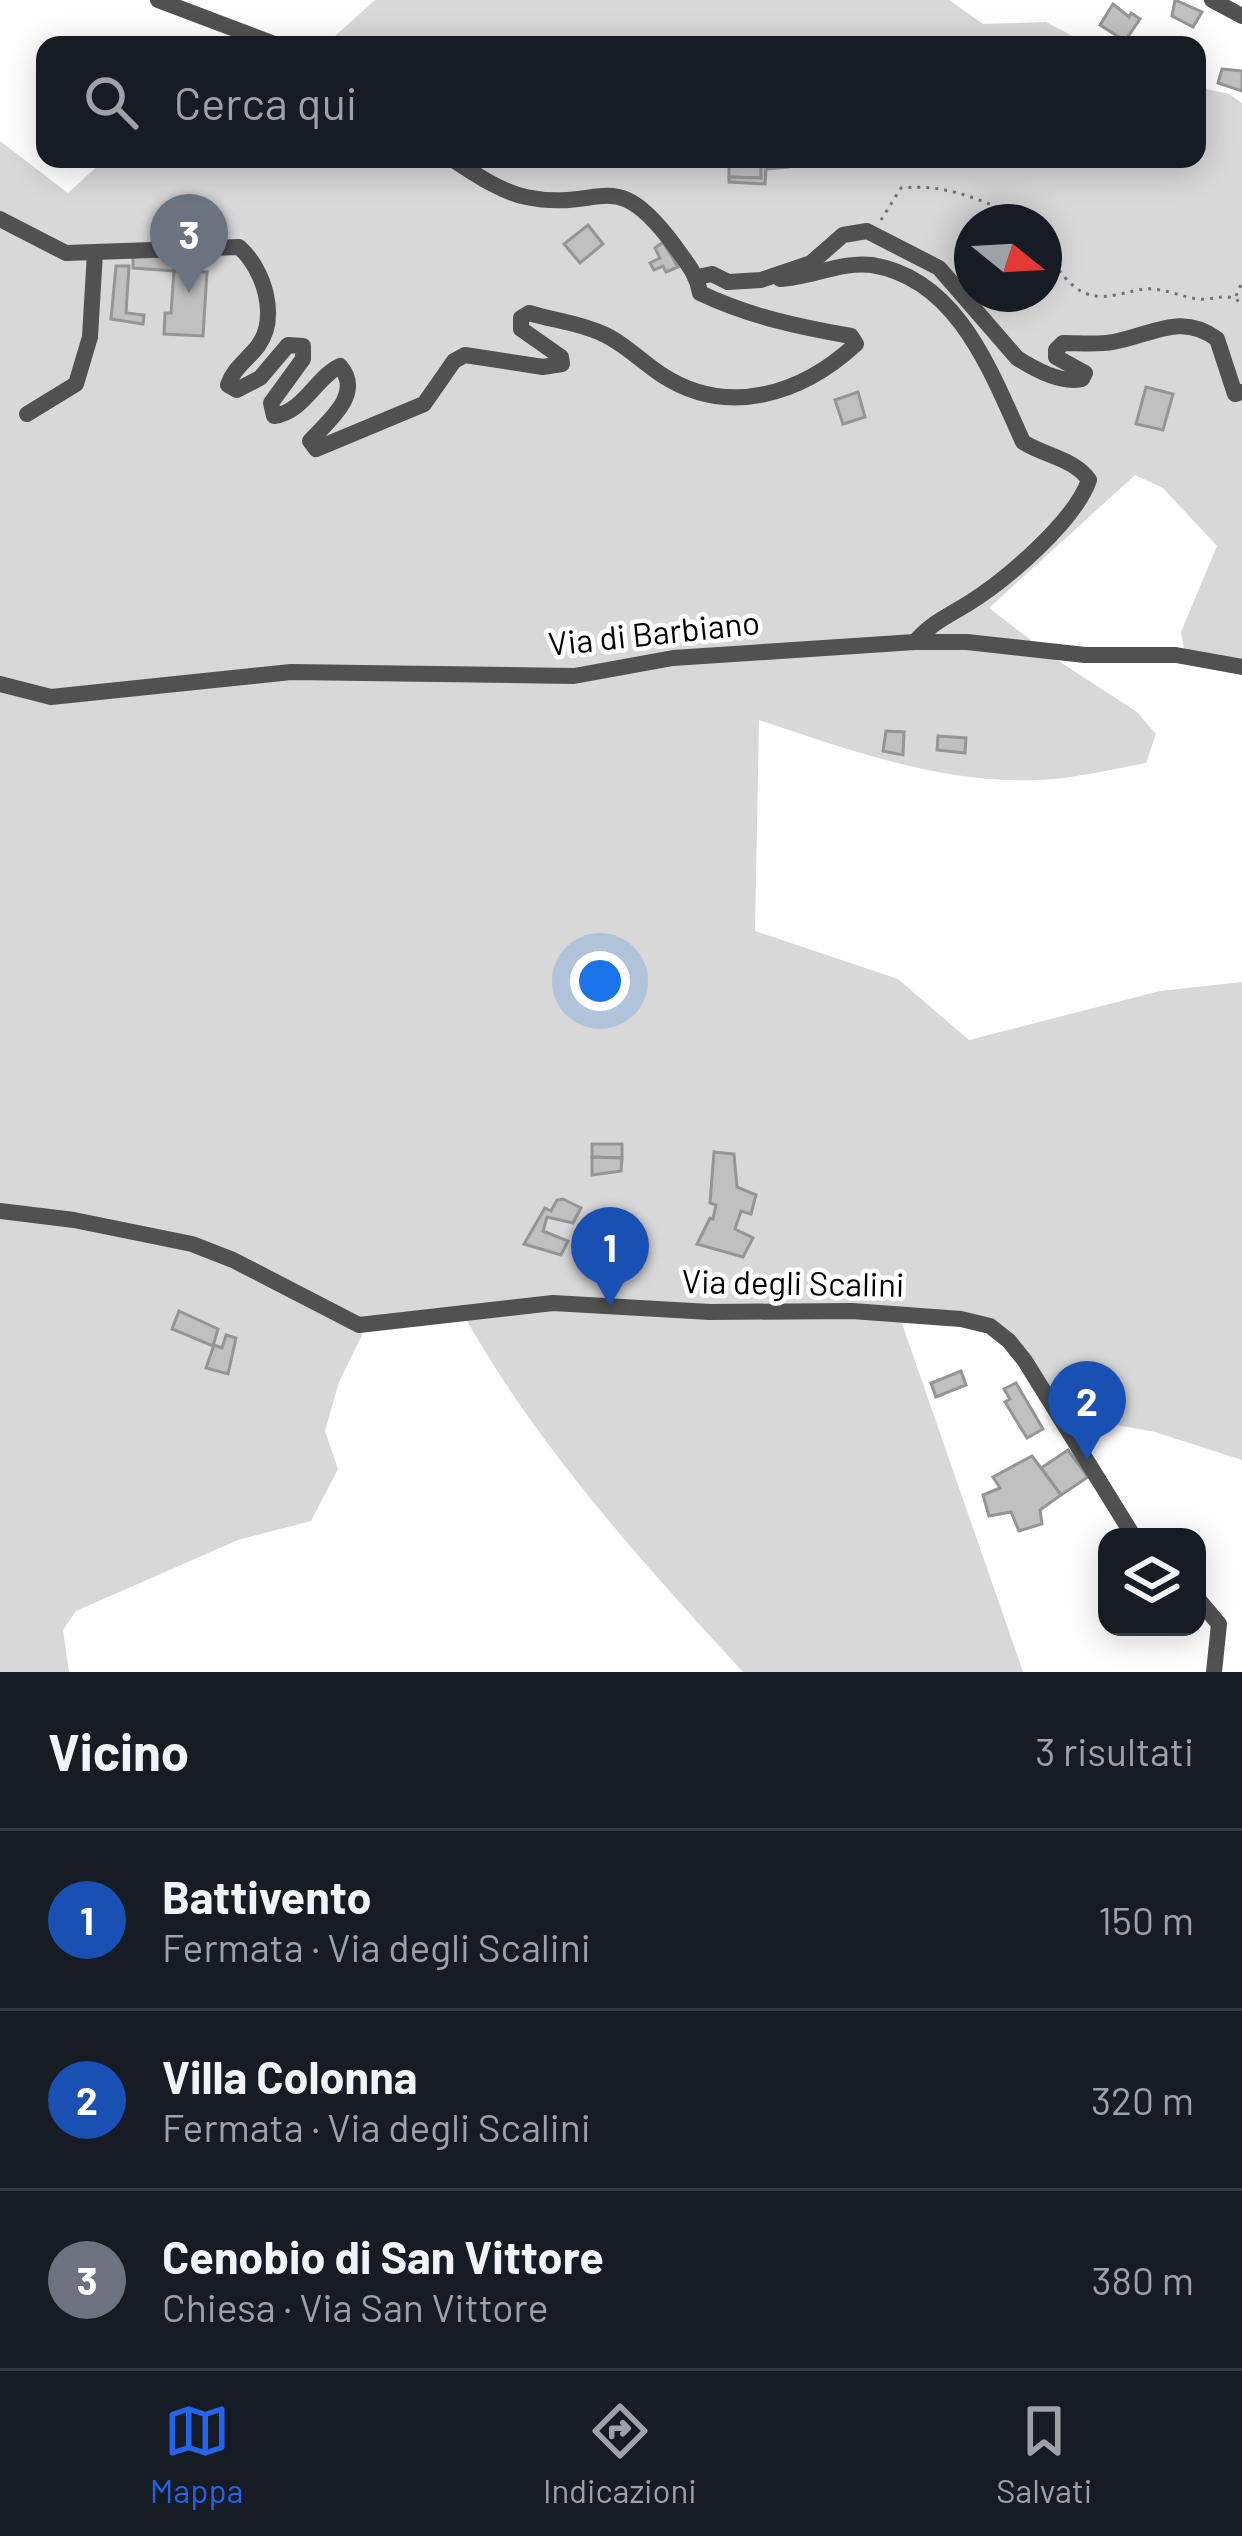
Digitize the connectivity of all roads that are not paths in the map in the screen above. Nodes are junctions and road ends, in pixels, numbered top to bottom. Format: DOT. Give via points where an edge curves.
graph roads {
  1 [pos="158,0"];
  2 [pos="1212,0"];
  3 [pos="1242,16"];
  4 [pos="253,36"];
  5 [pos="466,168"];
  6 [pos="0,219"];
  7 [pos="95,252"];
  8 [pos="697,277"];
  9 [pos="761,280"];
  10 [pos="1242,392"];
  11 [pos="27,414"];
  12 [pos="915,642"];
  13 [pos="1242,667"];
  14 [pos="0,684"];
  15 [pos="0,1211"];
  16 [pos="1128,1528"];
  17 [pos="1206,1609"];
  18 [pos="1214,1672"];
  1 -- 4 [label="street"];
  2 -- 3 [label="street"];
  5 -- 8 [label="street" via="526,197 632,199"];
  6 -- 7 [label="street" via="66,253"];
  7 -- 8 [label="street" via="227,245 249,256 267,325 228,385 237,390 260,378 288,345 302,346 303,359 271,403 274,416 283,416 340,366 349,388 336,418 310,440 316,449 424,404 465,355 562,364 521,329 529,314 602,333 703,395 747,400 792,388 856,344 851,336 730,307 700,292"];
  7 -- 11 [label="street" via="90,337 76,384"];
  8 -- 9 [label="street"];
  9 -- 10 [label="street" via="811,263 843,235 867,231 939,268 1029,366 1082,379 1079,366 1056,357 1063,343 1112,343 1178,323 1217,339 1231,386"];
  9 -- 12 [label="street" via="870,265 908,277 941,298 968,332 1023,442 1080,467 1089,480 1082,499 1029,554"];
  12 -- 13 [label="street, Via di Barbiano"];
  12 -- 14 [label="street, Via di Barbiano" via="673,658 574,676 291,672 51,697"];
  15 -- 16 [label="street, Via degli Scalini" via="192,1244 358,1324 553,1303 852,1311 990,1326 1025,1361"];
  17 -- 18 [label="street" via="1219,1624"];
}
